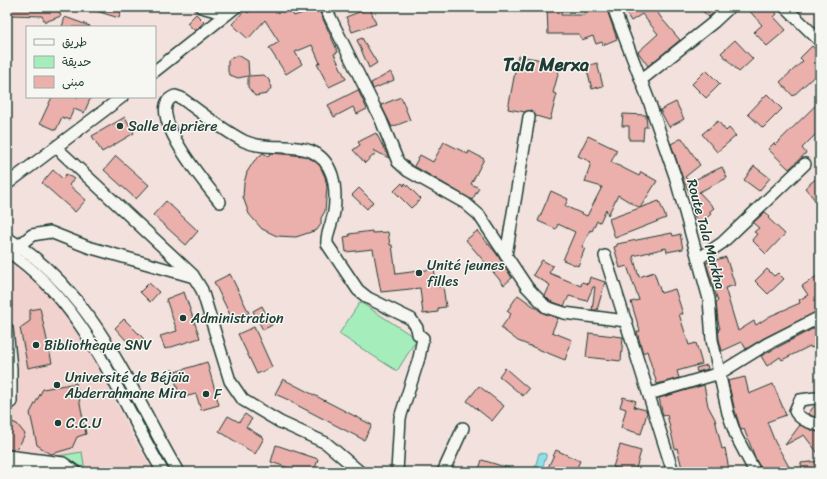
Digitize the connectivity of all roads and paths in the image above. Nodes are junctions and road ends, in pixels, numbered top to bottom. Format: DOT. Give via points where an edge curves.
graph roads {
  1 [pos="201,7"];
  2 [pos="325,7"];
  3 [pos="613,7"];
  4 [pos="730,7"];
  5 [pos="785,7"];
  6 [pos="231,10"];
  7 [pos="820,41"];
  8 [pos="156,70"];
  9 [pos="641,80"];
  10 [pos="121,98"];
  11 [pos="529,117"];
  12 [pos="62,153"];
  13 [pos="805,164"];
  14 [pos="7,184"];
  15 [pos="220,202"];
  16 [pos="7,238"];
  17 [pos="18,245"];
  18 [pos="9,252"];
  19 [pos="506,255"];
  20 [pos="605,256"];
  21 [pos="698,259"];
  22 [pos="194,277"];
  23 [pos="820,317"];
  24 [pos="626,321"];
  25 [pos="7,329"];
  26 [pos="9,368"];
  27 [pos="720,373"];
  28 [pos="649,394"];
  29 [pos="818,396"];
  30 [pos="10,402"];
  31 [pos="820,426"];
  32 [pos="463,428"];
  33 [pos="7,456"];
  34 [pos="7,465"];
  35 [pos="55,472"];
  36 [pos="76,472"];
  37 [pos="163,472"];
  38 [pos="178,472"];
  39 [pos="360,472"];
  40 [pos="397,472"];
  41 [pos="443,472"];
  42 [pos="673,472"];
  43 [pos="755,472"];
  1 -- 6 [label="street"];
  2 -- 19 [label="street" via="381,120 398,162 465,203 479,215"];
  3 -- 9 [label="street, Route Tala Markha"];
  4 -- 9 [label="street"];
  5 -- 7 [label="street"];
  6 -- 8 [label="street"];
  9 -- 21 [label="street, Route Tala Markha" via="675,176"];
  10 -- 14 [label="street"];
  11 -- 19 [label="street"];
  12 -- 22 [label="street"];
  13 -- 21 [label="street" via="722,243"];
  15 -- 40 [label="street" via="173,136 166,117 167,102 170,98 181,98 244,141 260,147 303,148 327,164 332,176 335,202 333,219 326,237 327,244 358,290 368,298 410,319 423,338 400,418"];
  16 -- 17 [label="street"];
  17 -- 18 [label="street"];
  17 -- 22 [label="street" via="32,235 50,232 88,247"];
  17 -- 38 [label="street" via="62,284 100,330"];
  18 -- 37 [label="street" via="53,291 89,336"];
  19 -- 24 [label="street" via="527,287 546,307 564,313"];
  20 -- 24 [label="street"];
  21 -- 27 [label="street, Route Tala Markha" via="709,299 712,340"];
  22 -- 39 [label="street" via="202,290 230,381 243,400 280,422 326,443"];
  23 -- 27 [label="street" via="767,344"];
  24 -- 28 [label="street"];
  25 -- 26 [label="street"];
  26 -- 30 [label="street"];
  27 -- 28 [label="street"];
  27 -- 43 [label="street, Route Tala Markha" via="728,413 736,436"];
  28 -- 42 [label="street"];
  29 -- 31 [label="street" via="800,400 795,411 804,420"];
  32 -- 41 [label="street"];
  33 -- 36 [label="street" via="63,463"];
  34 -- 35 [label="street"];
}
